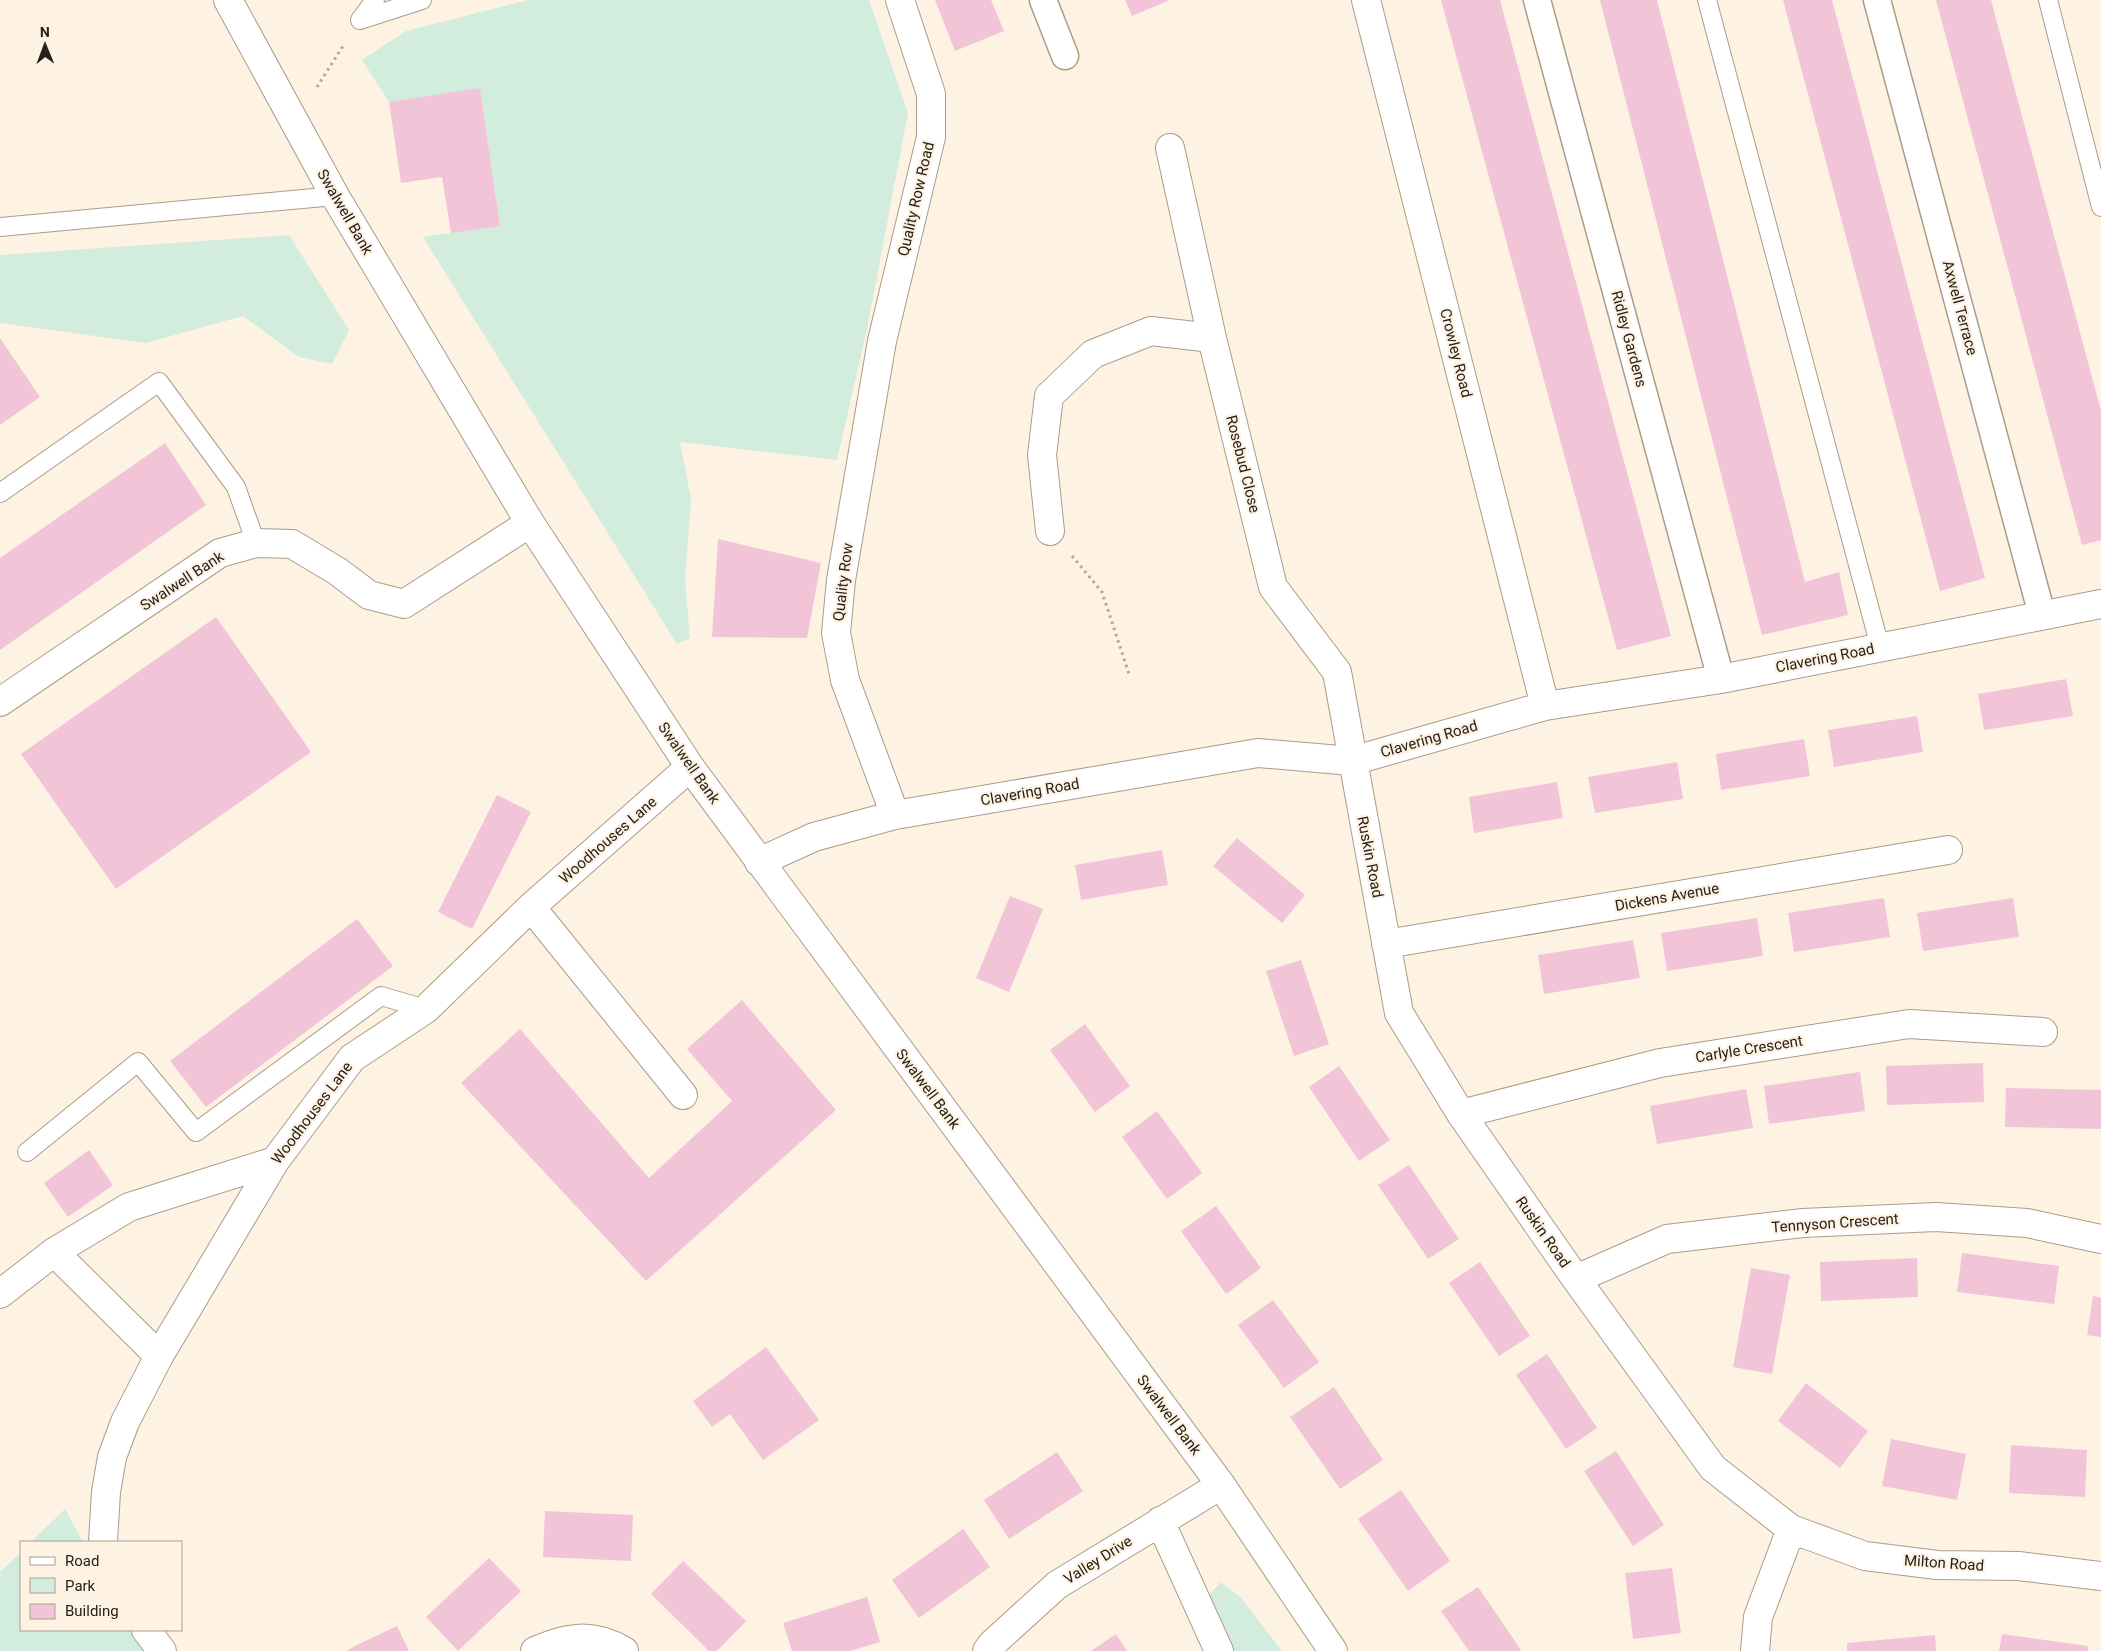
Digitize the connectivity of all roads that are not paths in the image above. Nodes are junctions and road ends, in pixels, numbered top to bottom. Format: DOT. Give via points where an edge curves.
graph roads {
  1 [pos="228,0"];
  2 [pos="375,0"];
  3 [pos="422,0"];
  4 [pos="900,0"];
  5 [pos="1043,0"];
  6 [pos="1366,0"];
  7 [pos="1537,0"];
  8 [pos="1706,0"];
  9 [pos="1877,0"];
  10 [pos="2048,0"];
  11 [pos="1065,56"];
  12 [pos="1170,148"];
  13 [pos="335,196"];
  14 [pos="2101,207"];
  15 [pos="0,227"];
  16 [pos="1212,338"];
  17 [pos="882,342"];
  18 [pos="0,493"];
  19 [pos="530,523"];
  20 [pos="1050,531"];
  21 [pos="256,543"];
  22 [pos="2101,604"];
  23 [pos="2042,616"];
  24 [pos="1880,647"];
  25 [pos="1721,678"];
  26 [pos="0,702"];
  27 [pos="1545,706"];
  28 [pos="1352,761"];
  29 [pos="690,767"];
  30 [pos="895,815"];
  31 [pos="1948,850"];
  32 [pos="759,862"];
  33 [pos="531,907"];
  34 [pos="1386,944"];
  35 [pos="426,1009"];
  36 [pos="2043,1032"];
  37 [pos="683,1095"];
  38 [pos="1461,1114"];
  39 [pos="27,1152"];
  40 [pos="275,1161"];
  41 [pos="2101,1240"];
  42 [pos="54,1252"];
  43 [pos="1576,1279"];
  44 [pos="0,1294"];
  45 [pos="159,1356"];
  46 [pos="1222,1485"];
  47 [pos="1160,1521"];
  48 [pos="1791,1529"];
  49 [pos="103,1541"];
  50 [pos="2101,1576"];
  51 [pos="147,1631"];
  52 [pos="162,1651"];
  53 [pos="535,1651"];
  54 [pos="624,1651"];
  55 [pos="987,1651"];
  56 [pos="1219,1651"];
  57 [pos="1334,1651"];
  58 [pos="1755,1651"];
  1 -- 13 [label="street, Swalwell Bank"];
  2 -- 3 [label="lane" via="360,20"];
  4 -- 17 [label="street, Quality Row Road" via="930,94 931,137"];
  5 -- 11 [label="street"];
  6 -- 27 [label="street, Crowley Road"];
  7 -- 25 [label="street, Ridley Gardens"];
  8 -- 24 [label="lane"];
  9 -- 23 [label="street, Axwell Terrace"];
  10 -- 14 [label="lane"];
  12 -- 16 [label="street, Rosebud Close"];
  13 -- 15 [label="lane"];
  13 -- 19 [label="street, Swalwell Bank"];
  16 -- 20 [label="street" via="1150,331 1093,354 1049,396 1042,455"];
  16 -- 28 [label="street, Rosebud Close" via="1273,587 1337,672"];
  17 -- 30 [label="street, Quality Row" via="841,580 836,633 846,680"];
  18 -- 21 [label="lane" via="159,382 236,487"];
  19 -- 21 [label="street, Swalwell Bank" via="404,604 369,595 292,544"];
  19 -- 29 [label="street, Swalwell Bank"];
  21 -- 26 [label="street, Swalwell Bank" via="220,553"];
  22 -- 23 [label="street, Clavering Road"];
  23 -- 24 [label="street, Clavering Road"];
  24 -- 25 [label="street, Clavering Road"];
  25 -- 27 [label="street, Clavering Road"];
  27 -- 28 [label="street, Clavering Road"];
  28 -- 30 [label="street, Clavering Road" via="1258,753"];
  28 -- 34 [label="street, Ruskin Road"];
  29 -- 32 [label="street, Swalwell Bank"];
  29 -- 33 [label="street, Woodhouses Lane"];
  30 -- 32 [label="street, Clavering Road" via="814,837"];
  31 -- 34 [label="street, Dickens Avenue"];
  32 -- 46 [label="street, Swalwell Bank"];
  33 -- 35 [label="street, Woodhouses Lane"];
  33 -- 37 [label="street"];
  34 -- 38 [label="street, Ruskin Road" via="1399,1013"];
  35 -- 39 [label="lane" via="381,996 196,1132 138,1062"];
  35 -- 40 [label="street, Woodhouses Lane" via="352,1058"];
  36 -- 38 [label="street, Carlyle Crescent" via="1909,1024 1660,1063"];
  38 -- 43 [label="street, Ruskin Road"];
  40 -- 42 [label="street" via="129,1207"];
  40 -- 45 [label="street, Woodhouses Lane"];
  41 -- 43 [label="street, Tennyson Crescent" via="2028,1223 1936,1217 1803,1222 1667,1239"];
  42 -- 44 [label="street"];
  42 -- 45 [label="street"];
  43 -- 48 [label="street, Ruskin Road" via="1713,1468"];
  45 -- 49 [label="street, Woodhouses Lane" via="125,1422 112,1457"];
  46 -- 47 [label="street, Valley Drive"];
  46 -- 57 [label="street, Swalwell Bank"];
  47 -- 55 [label="street, Valley Drive" via="1057,1585"];
  47 -- 56 [label="street"];
  48 -- 50 [label="street, Milton Road" via="1865,1556 1937,1565 2018,1566"];
  48 -- 58 [label="street" via="1758,1617"];
  51 -- 52 [label="street"];
  53 -- 54 [label="street" via="553,1643 585,1637 612,1644"];
}
